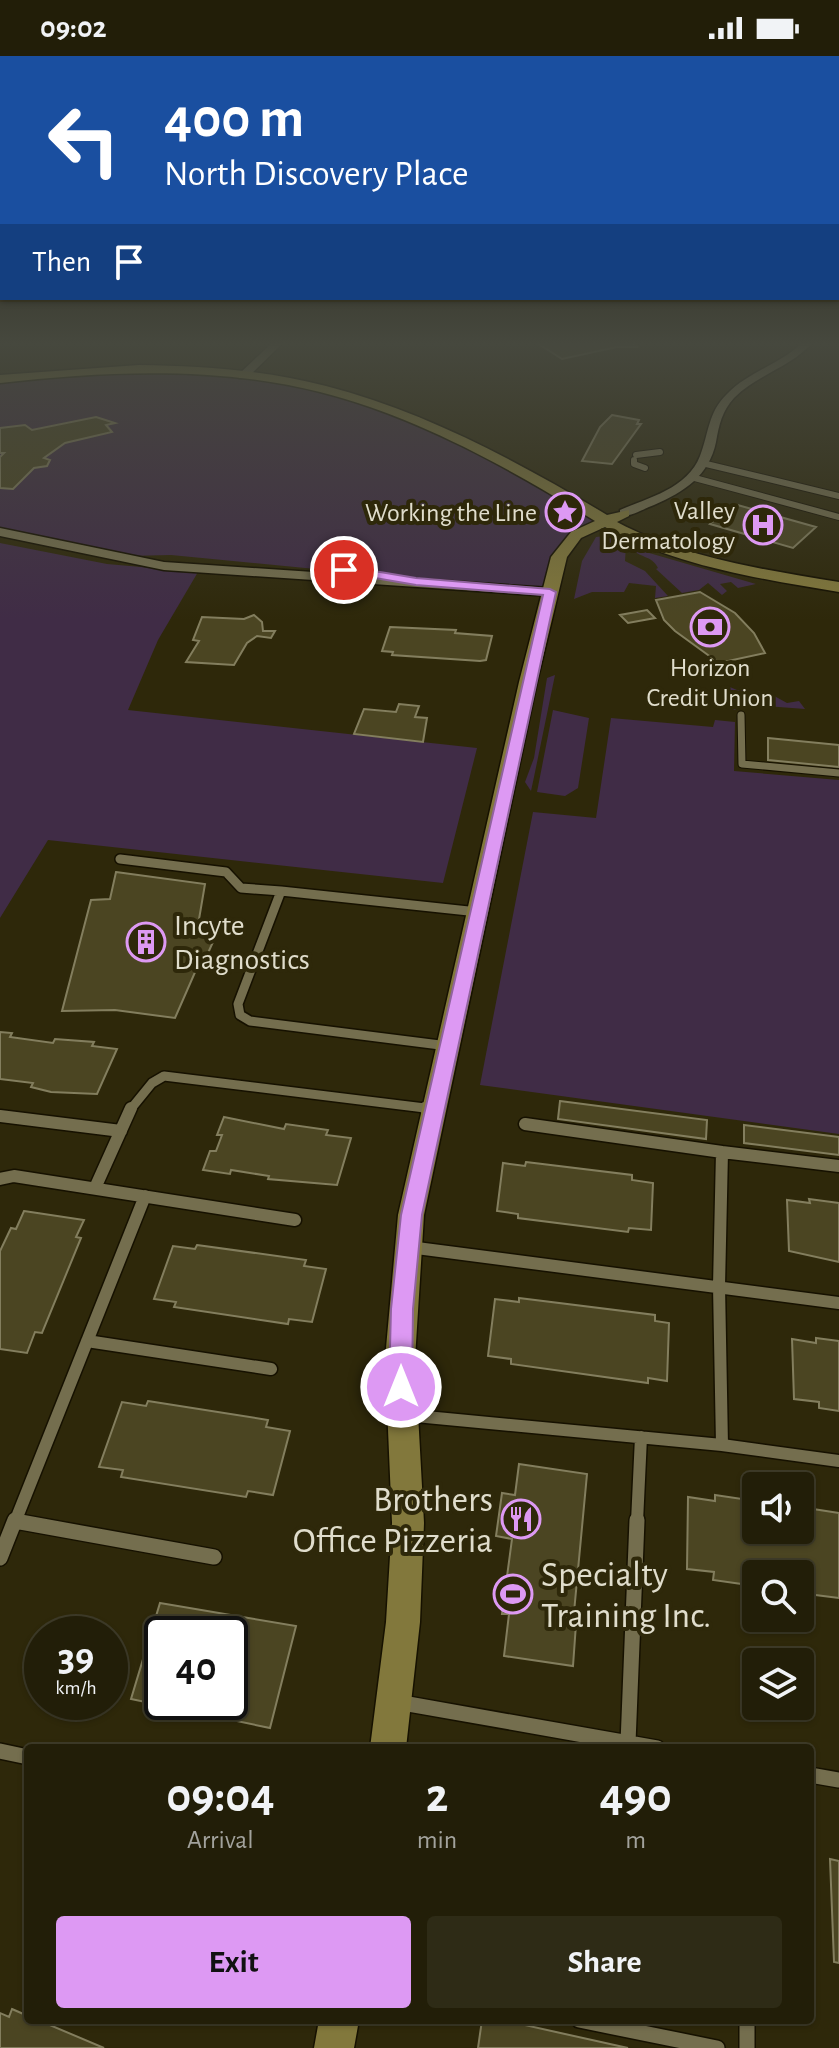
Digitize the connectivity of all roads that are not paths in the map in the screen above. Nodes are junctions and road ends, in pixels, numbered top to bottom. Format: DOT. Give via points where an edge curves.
graph roads {
  1 [pos="442,434"];
  2 [pos="455,434"];
  3 [pos="709,434"];
  4 [pos="660,452"];
  5 [pos="702,463"];
  6 [pos="645,468"];
  7 [pos="744,471"];
  8 [pos="691,477"];
  9 [pos="724,487"];
  10 [pos="839,496"];
  11 [pos="614,517"];
  12 [pos="839,517"];
  13 [pos="0,532"];
  14 [pos="839,573"];
  15 [pos="839,587"];
  16 [pos="550,592"];
  17 [pos="741,715"];
  18 [pos="839,773"];
  19 [pos="120,859"];
  20 [pos="281,891"];
  21 [pos="478,912"];
  22 [pos="450,1046"];
  23 [pos="435,1109"];
  24 [pos="0,1116"];
  25 [pos="525,1124"];
  26 [pos="121,1131"];
  27 [pos="722,1152"];
  28 [pos="839,1166"];
  29 [pos="0,1179"];
  30 [pos="95,1188"];
  31 [pos="145,1196"];
  32 [pos="295,1220"];
  33 [pos="407,1247"];
  34 [pos="719,1286"];
  35 [pos="839,1303"];
  36 [pos="87,1341"];
  37 [pos="271,1369"];
  38 [pos="401,1415"];
  39 [pos="641,1437"];
  40 [pos="722,1445"];
  41 [pos="839,1461"];
  42 [pos="15,1521"];
  43 [pos="214,1557"];
  44 [pos="0,1558"];
  45 [pos="395,1701"];
  46 [pos="628,1743"];
  47 [pos="389,1744"];
  48 [pos="634,1744"];
  49 [pos="0,1751"];
  50 [pos="24,1756"];
  51 [pos="814,1776"];
  52 [pos="839,1780"];
  53 [pos="338,2024"];
  54 [pos="599,2024"];
  55 [pos="747,2024"];
  56 [pos="334,2048"];
  57 [pos="717,2048"];
  58 [pos="747,2048"];
  1 -- 11 [label="street"];
  2 -- 11 [label="street"];
  3 -- 5 [label="street"];
  4 -- 6 [label="lane" via="635,458 634,464"];
  5 -- 7 [label="lane"];
  5 -- 8 [label="street"];
  7 -- 9 [label="lane"];
  7 -- 10 [label="lane"];
  8 -- 9 [label="lane"];
  8 -- 11 [label="street"];
  9 -- 12 [label="lane"];
  11 -- 14 [label="street" via="718,548"];
  11 -- 15 [label="street" via="694,555"];
  11 -- 16 [label="street" via="564,546"];
  13 -- 16 [label="street" via="164,566"];
  16 -- 21 [label="street"];
  17 -- 18 [label="lane" via="742,764"];
  19 -- 20 [label="lane" via="226,872 241,888"];
  20 -- 21 [label="lane"];
  20 -- 22 [label="lane" via="238,1004 240,1015 250,1021"];
  21 -- 22 [label="street"];
  22 -- 23 [label="street"];
  23 -- 26 [label="lane" via="164,1076 150,1080 137,1095"];
  23 -- 33 [label="street"];
  24 -- 26 [label="lane"];
  25 -- 27 [label="lane"];
  26 -- 30 [label="lane"];
  27 -- 28 [label="lane"];
  27 -- 34 [label="lane"];
  29 -- 30 [label="lane" via="14,1176"];
  30 -- 31 [label="lane"];
  31 -- 32 [label="lane"];
  31 -- 36 [label="lane"];
  33 -- 34 [label="lane"];
  33 -- 38 [label="street"];
  34 -- 35 [label="lane"];
  34 -- 40 [label="lane"];
  36 -- 37 [label="lane"];
  36 -- 42 [label="lane"];
  38 -- 39 [label="lane"];
  38 -- 45 [label="street" via="408,1523"];
  39 -- 40 [label="lane"];
  39 -- 46 [label="lane"];
  40 -- 41 [label="lane"];
  42 -- 43 [label="lane"];
  42 -- 44 [label="lane"];
  45 -- 46 [label="lane"];
  45 -- 47 [label="street"];
  46 -- 48 [label="lane"];
  49 -- 50 [label="lane"];
  51 -- 52 [label="lane"];
  53 -- 56 [label="street"];
  54 -- 57 [label="lane"];
  55 -- 58 [label="lane"];
}
